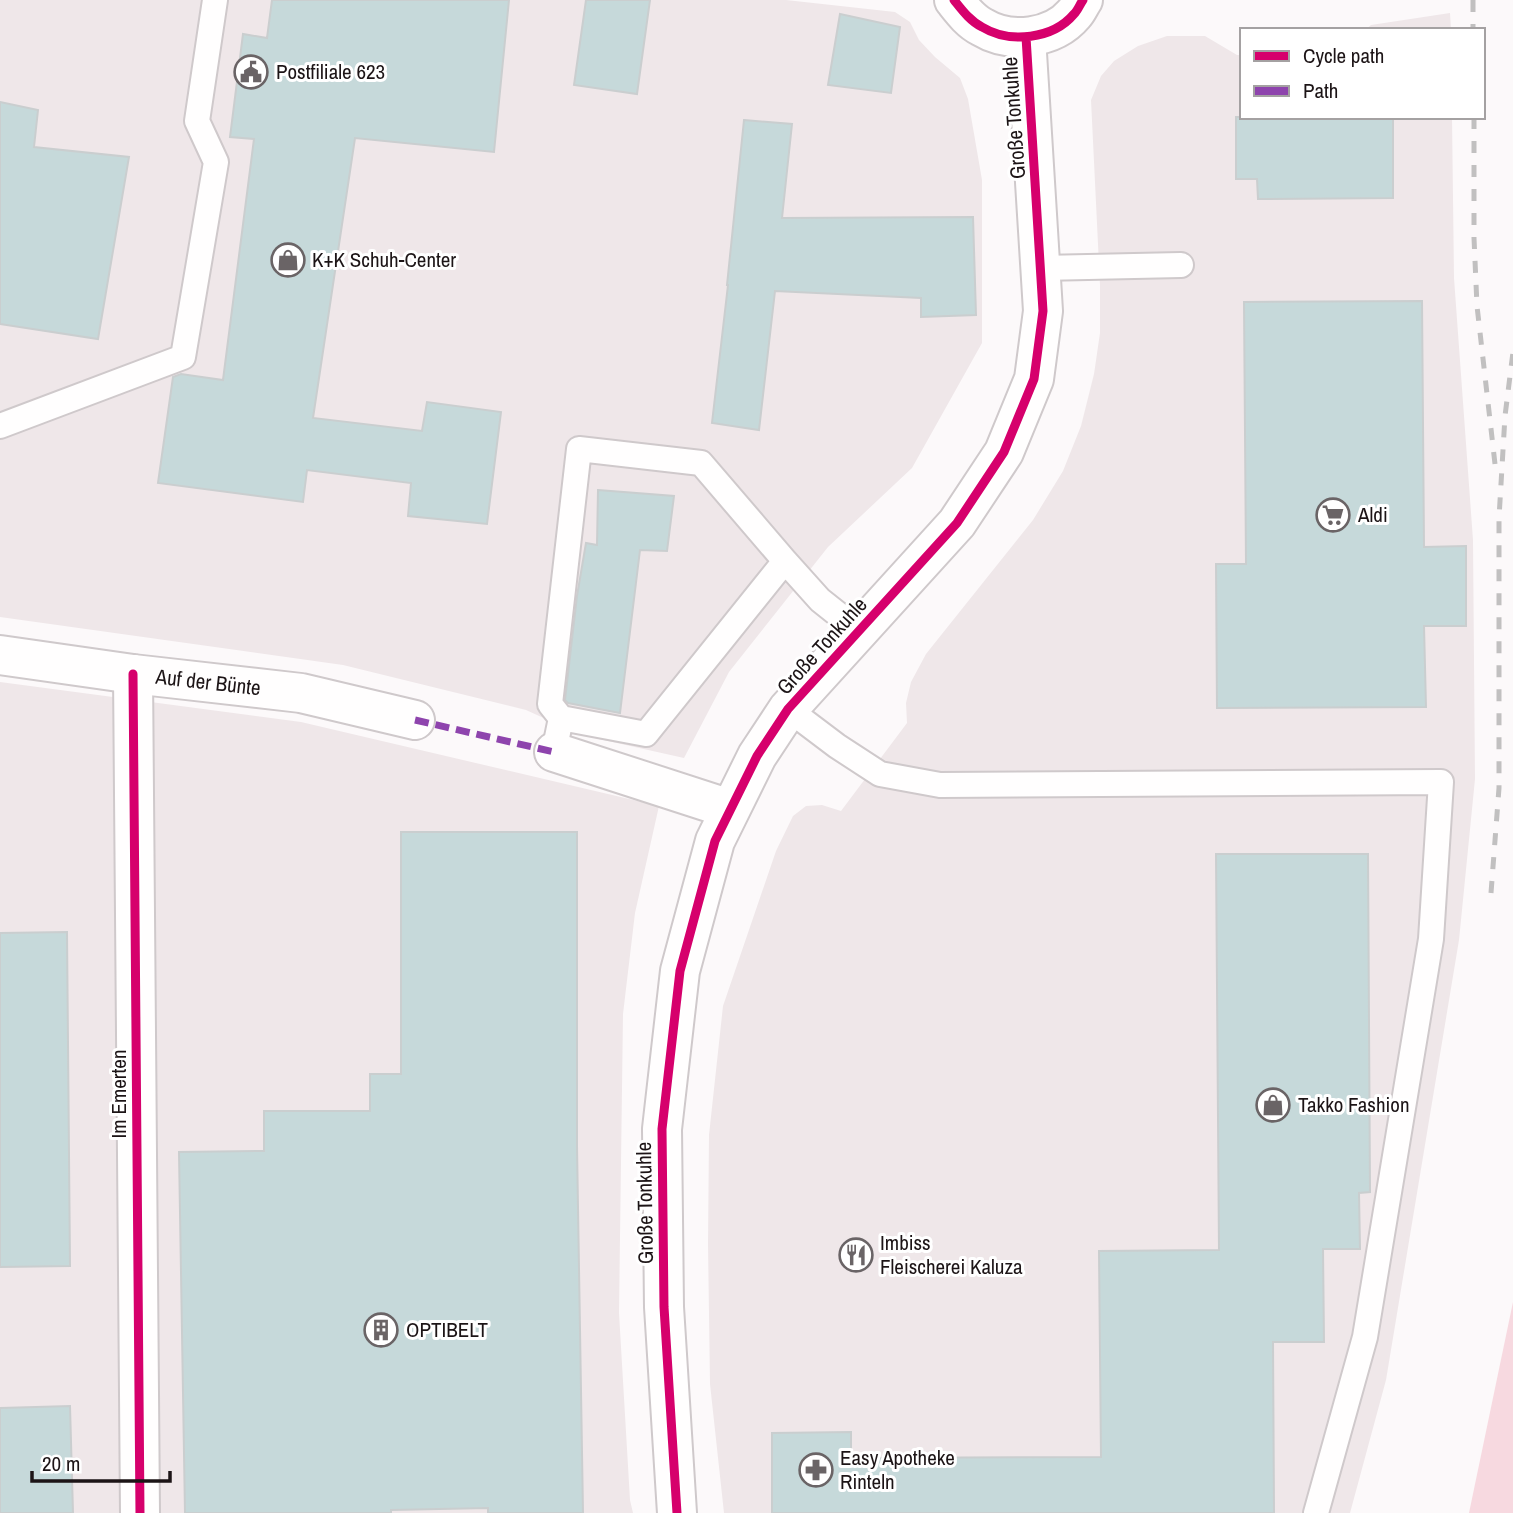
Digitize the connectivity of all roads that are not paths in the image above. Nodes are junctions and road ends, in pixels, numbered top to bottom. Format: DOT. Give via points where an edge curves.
graph roads {
  1 [pos="215,0"];
  2 [pos="954,0"];
  3 [pos="1083,0"];
  4 [pos="1026,37"];
  5 [pos="1181,265"];
  6 [pos="1041,268"];
  7 [pos="0,426"];
  8 [pos="785,561"];
  9 [pos="859,631"];
  10 [pos="0,655"];
  11 [pos="133,674"];
  12 [pos="788,709"];
  13 [pos="415,720"];
  14 [pos="557,735"];
  15 [pos="730,809"];
  16 [pos="141,1513"];
  17 [pos="677,1513"];
  18 [pos="1316,1513"];
  1 -- 7 [label="lane" via="197,121 216,162 183,357"];
  2 -- 4 [label="street" via="982,28 1003,36"];
  3 -- 4 [label="street" via="1073,15 1051,30"];
  4 -- 6 [label="street, Große Tonkuhle"];
  5 -- 6 [label="lane"];
  6 -- 9 [label="street, Große Tonkuhle" via="1043,311 1034,379 1004,452 957,523"];
  8 -- 9 [label="lane" via="820,600"];
  8 -- 14 [label="lane" via="646,734"];
  8 -- 14 [label="lane" via="701,463 579,449 550,704"];
  9 -- 12 [label="street, Große Tonkuhle"];
  10 -- 11 [label="street, Auf der Bünte"];
  11 -- 13 [label="street, Auf der Bünte" via="301,693"];
  11 -- 16 [label="street, Im Emerten"];
  12 -- 15 [label="street, Große Tonkuhle"];
  12 -- 18 [label="lane" via="880,774 940,785 1441,782 1432,939 1365,1337"];
  14 -- 15 [label="street"];
  15 -- 17 [label="street, Große Tonkuhle" via="715,841 680,971 662,1129 664,1307"];
}
